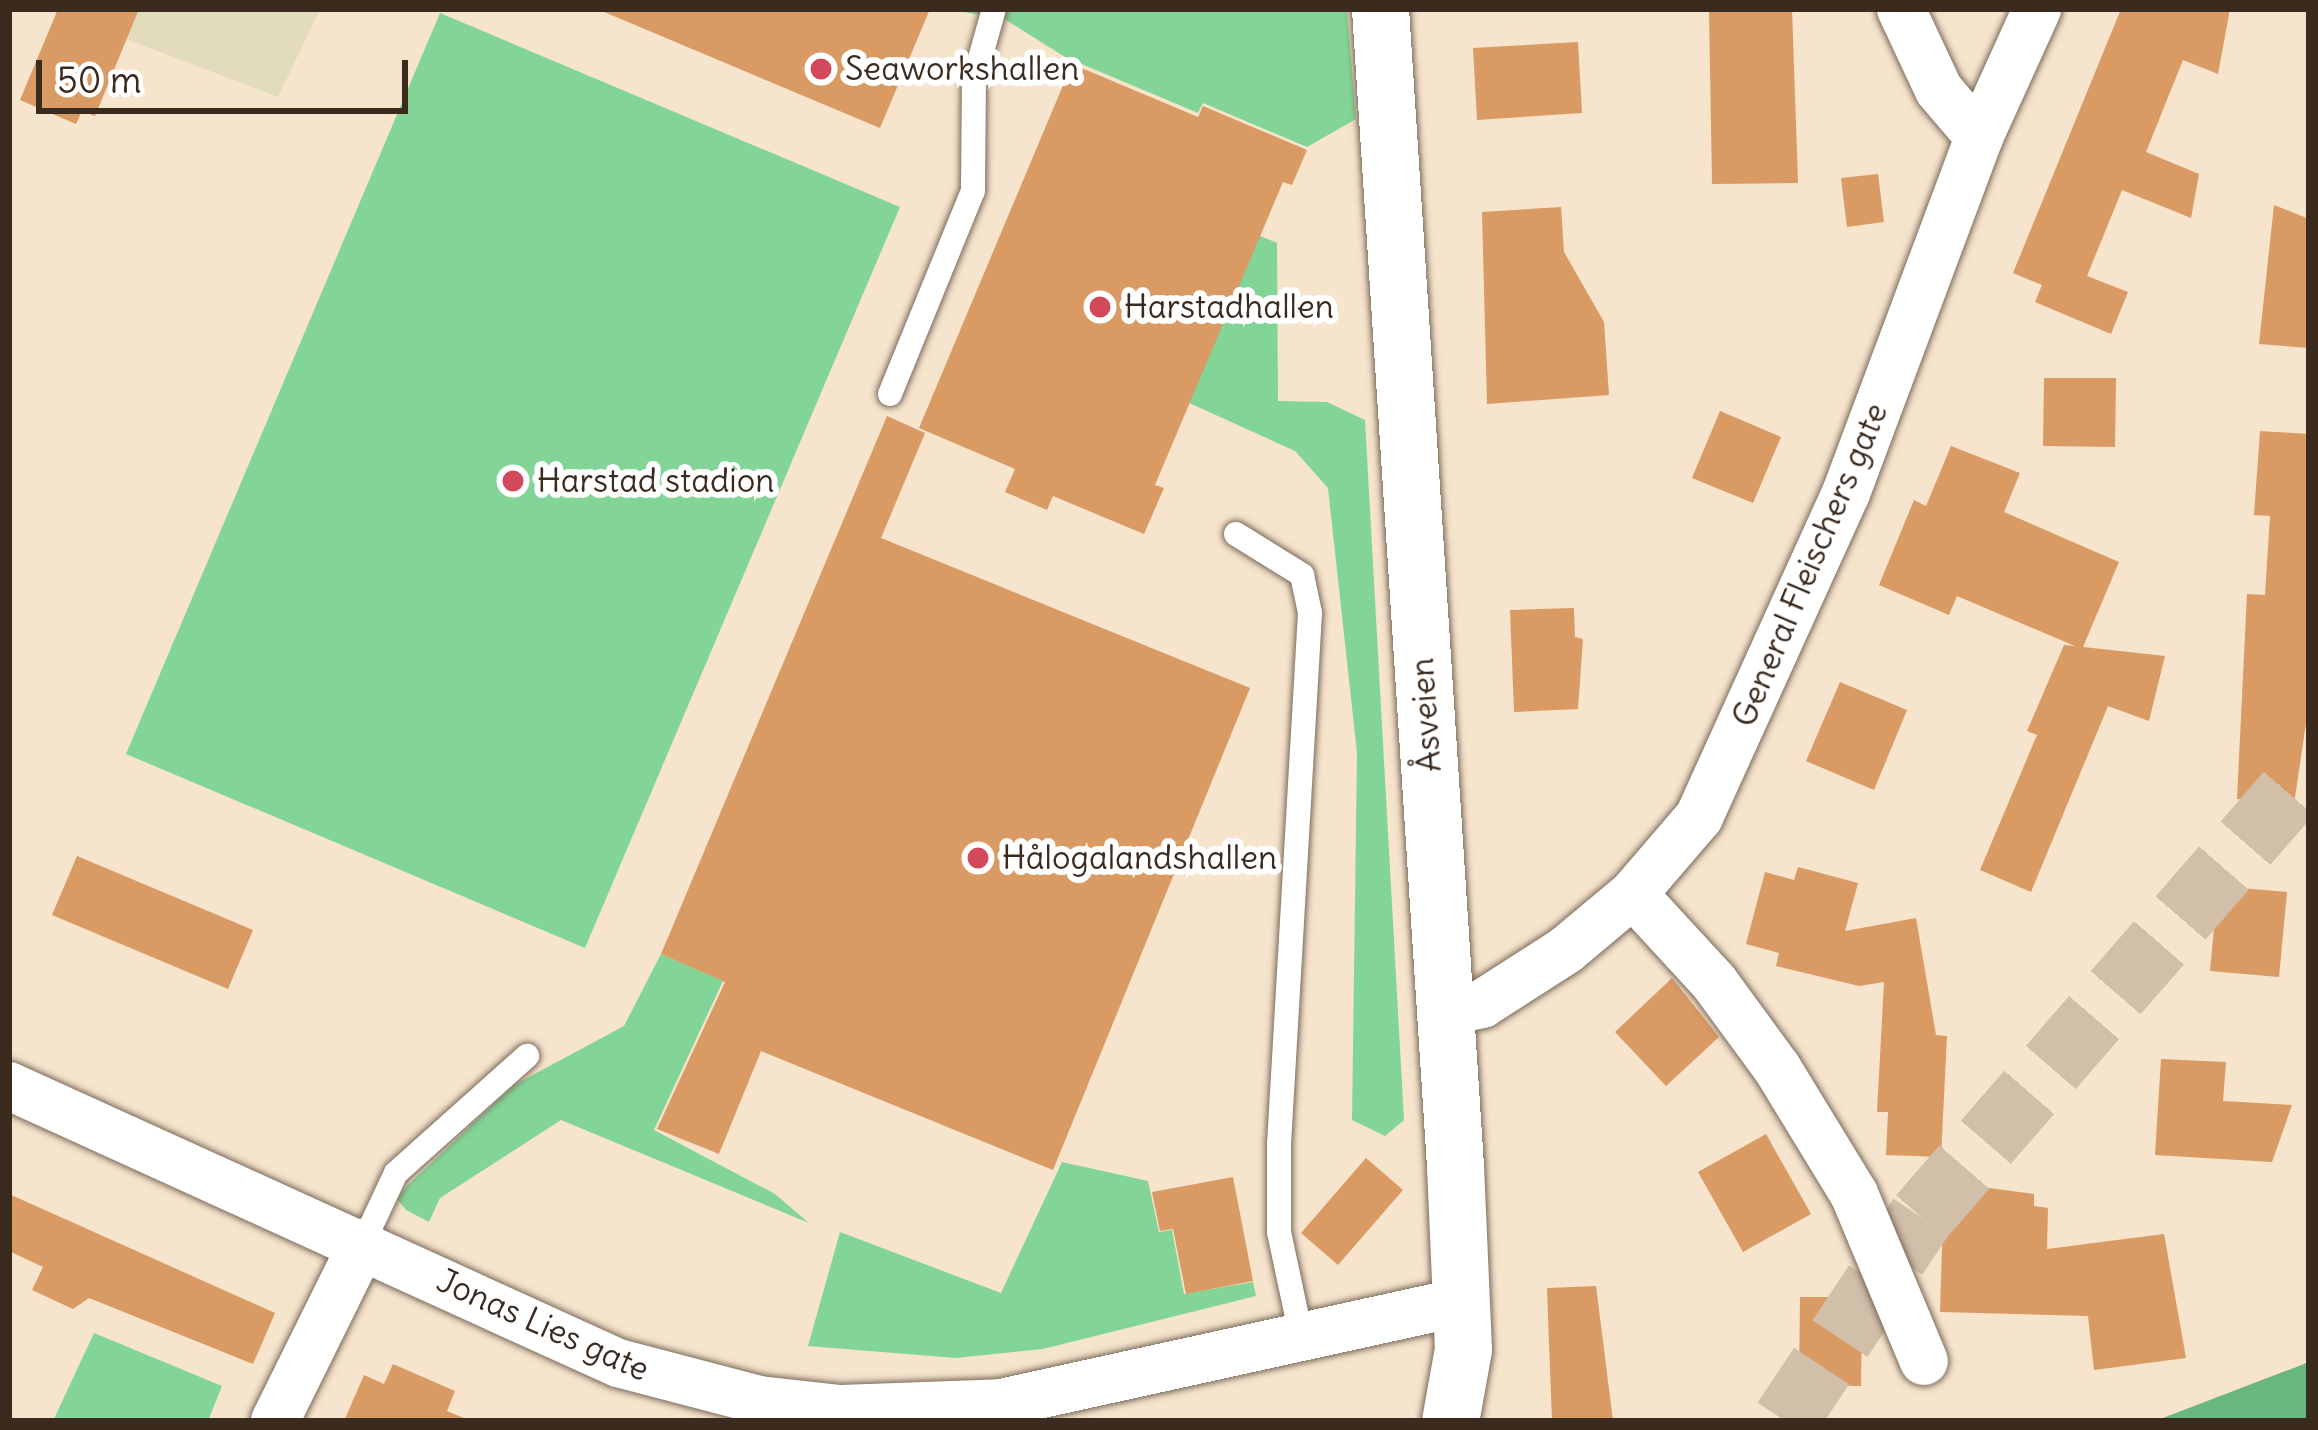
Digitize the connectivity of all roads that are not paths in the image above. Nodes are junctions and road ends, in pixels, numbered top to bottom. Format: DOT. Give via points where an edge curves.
graph roads {
  1 [pos="994,9"];
  2 [pos="1380,9"];
  3 [pos="1901,9"];
  4 [pos="2037,9"];
  5 [pos="1979,137"];
  6 [pos="890,394"];
  7 [pos="1236,534"];
  8 [pos="1633,893"];
  9 [pos="1445,1012"];
  10 [pos="526,1056"];
  11 [pos="9,1086"];
  12 [pos="363,1243"];
  13 [pos="1461,1302"];
  14 [pos="1302,1340"];
  15 [pos="1924,1361"];
  16 [pos="672,1402"];
  17 [pos="275,1421"];
  18 [pos="1450,1421"];
  1 -- 6 [label="lane" via="974,80 974,190"];
  2 -- 9 [label="street, Åsveien"];
  3 -- 5 [label="street" via="1939,90"];
  4 -- 5 [label="street, General Fleischers gate"];
  5 -- 8 [label="street, General Fleischers gate" via="1846,493 1764,682 1699,817"];
  7 -- 14 [label="lane" via="1302,575 1310,614 1279,1144 1279,1232"];
  8 -- 9 [label="street, General Fleischers gate" via="1482,1004"];
  8 -- 15 [label="street" via="1777,1068 1854,1194"];
  9 -- 13 [label="street, Åsveien"];
  10 -- 12 [label="lane" via="396,1173"];
  11 -- 12 [label="street, Jonas Lies gate"];
  12 -- 16 [label="street, Jonas Lies gate"];
  12 -- 17 [label="street"];
  13 -- 14 [label="street, Jonas Lies gate"];
  13 -- 18 [label="street, Åsveien"];
  14 -- 16 [label="street, Jonas Lies gate" via="1001,1403 842,1409"];
}
